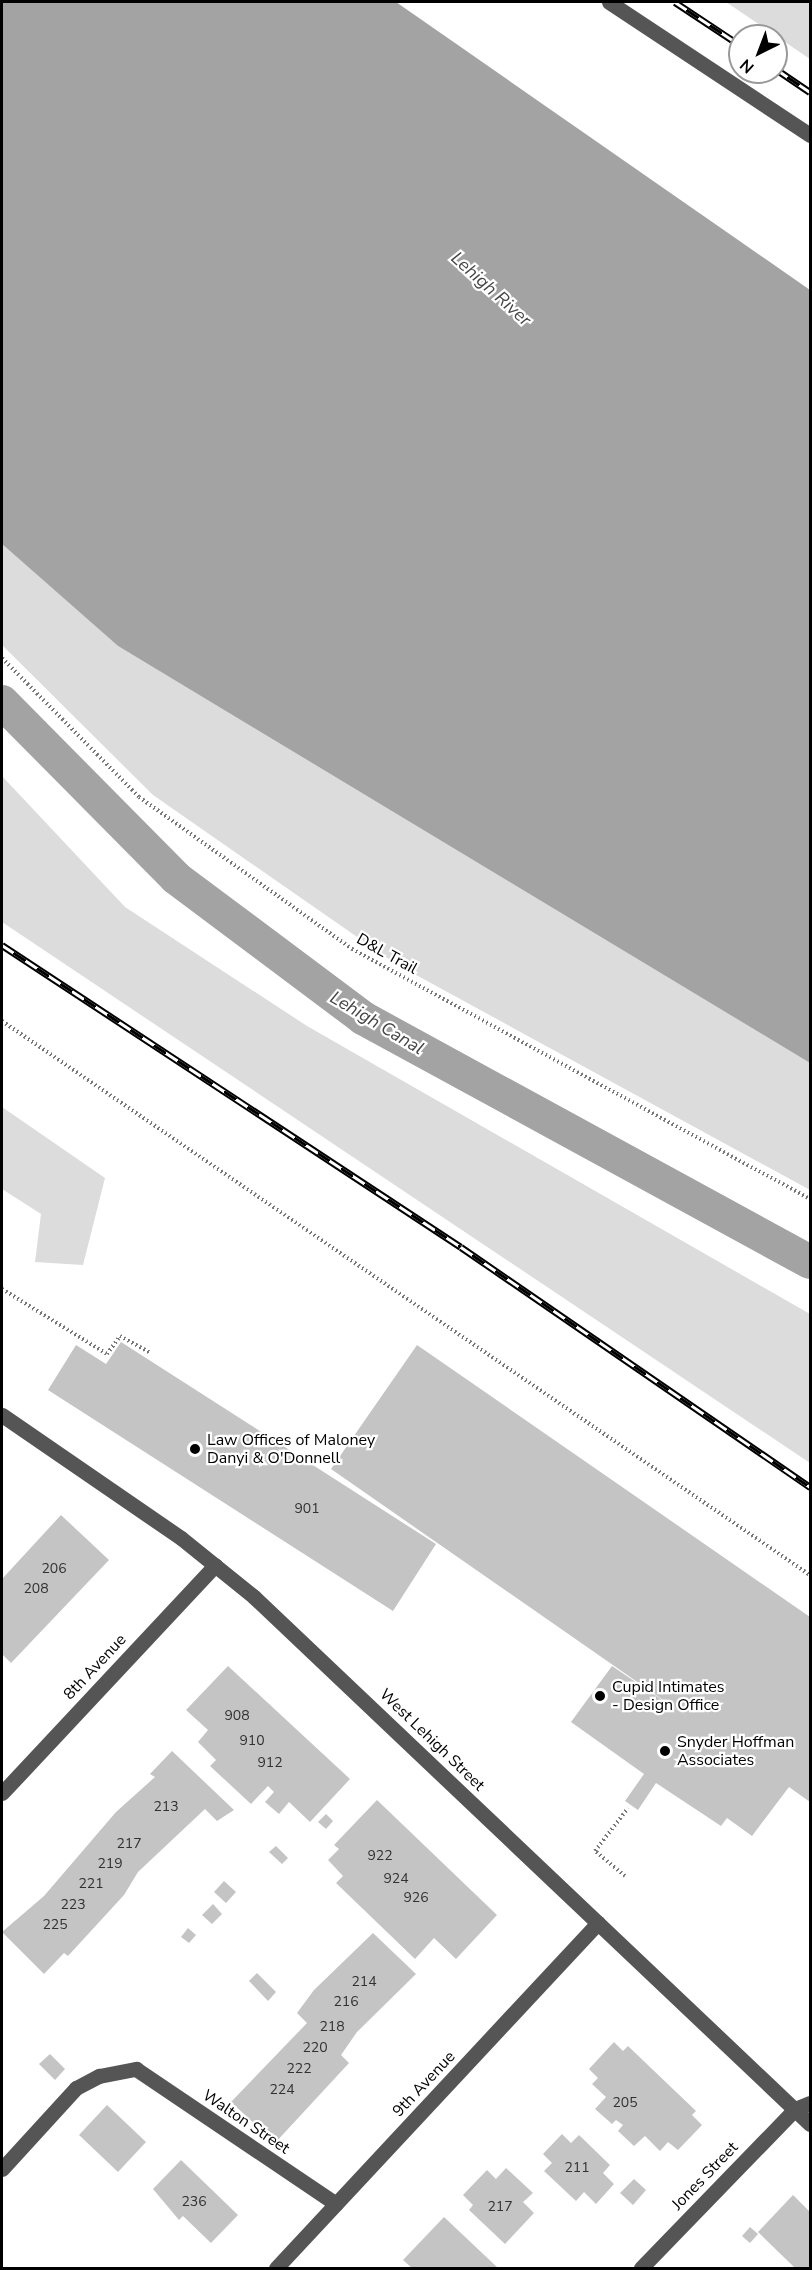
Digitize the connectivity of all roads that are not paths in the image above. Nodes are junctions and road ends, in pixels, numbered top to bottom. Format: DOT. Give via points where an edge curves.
graph roads {
  1 [pos="609,2"];
  2 [pos="810,135"];
  3 [pos="2,1415"];
  4 [pos="215,1565"];
  5 [pos="2,1793"];
  6 [pos="598,1923"];
  7 [pos="810,2103"];
  8 [pos="795,2109"];
  9 [pos="810,2124"];
  10 [pos="2,2169"];
  11 [pos="336,2204"];
  12 [pos="276,2268"];
  13 [pos="640,2268"];
  1 -- 2 [label="street"];
  3 -- 4 [label="street, West Lehigh Street"];
  4 -- 5 [label="street, 8th Avenue"];
  4 -- 6 [label="street, West Lehigh Street"];
  6 -- 8 [label="street, West Lehigh Street"];
  6 -- 11 [label="street, 9th Avenue"];
  7 -- 8 [label="street"];
  8 -- 9 [label="street, West Lehigh Street"];
  8 -- 13 [label="street, Jones Street"];
  10 -- 11 [label="street, Walton Street" via="76,2088 99,2076 136,2069"];
  11 -- 12 [label="street, 9th Avenue"];
}
